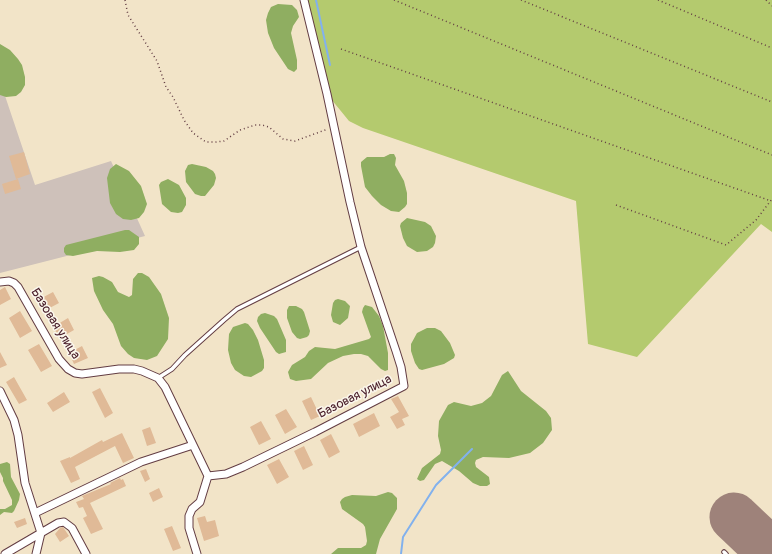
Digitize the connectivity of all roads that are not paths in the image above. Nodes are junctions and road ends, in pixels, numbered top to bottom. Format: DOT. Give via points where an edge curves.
graph roads {
  1 [pos="304,0"];
  2 [pos="361,247"];
  3 [pos="0,282"];
  4 [pos="158,378"];
  5 [pos="0,391"];
  6 [pos="193,445"];
  7 [pos="208,476"];
  8 [pos="35,513"];
  9 [pos="41,533"];
  10 [pos="5,554"];
  11 [pos="36,554"];
  12 [pos="86,554"];
  13 [pos="197,554"];
  1 -- 2 [label="street"];
  2 -- 4 [label="lane" via="237,309 172,369"];
  2 -- 7 [label="street, Базовая улица" via="396,351 404,386 226,474"];
  3 -- 4 [label="street, Базовая улица" via="14,283 18,287 59,359 68,370 82,374 134,369"];
  4 -- 6 [label="street" via="169,394"];
  5 -- 8 [label="street" via="14,420 25,483"];
  6 -- 7 [label="street"];
  6 -- 8 [label="street" via="141,462"];
  7 -- 13 [label="street" via="200,502 189,516 189,528"];
  8 -- 9 [label="street"];
  9 -- 10 [label="street"];
  9 -- 11 [label="street"];
  9 -- 12 [label="street" via="64,522 72,528"];
}
